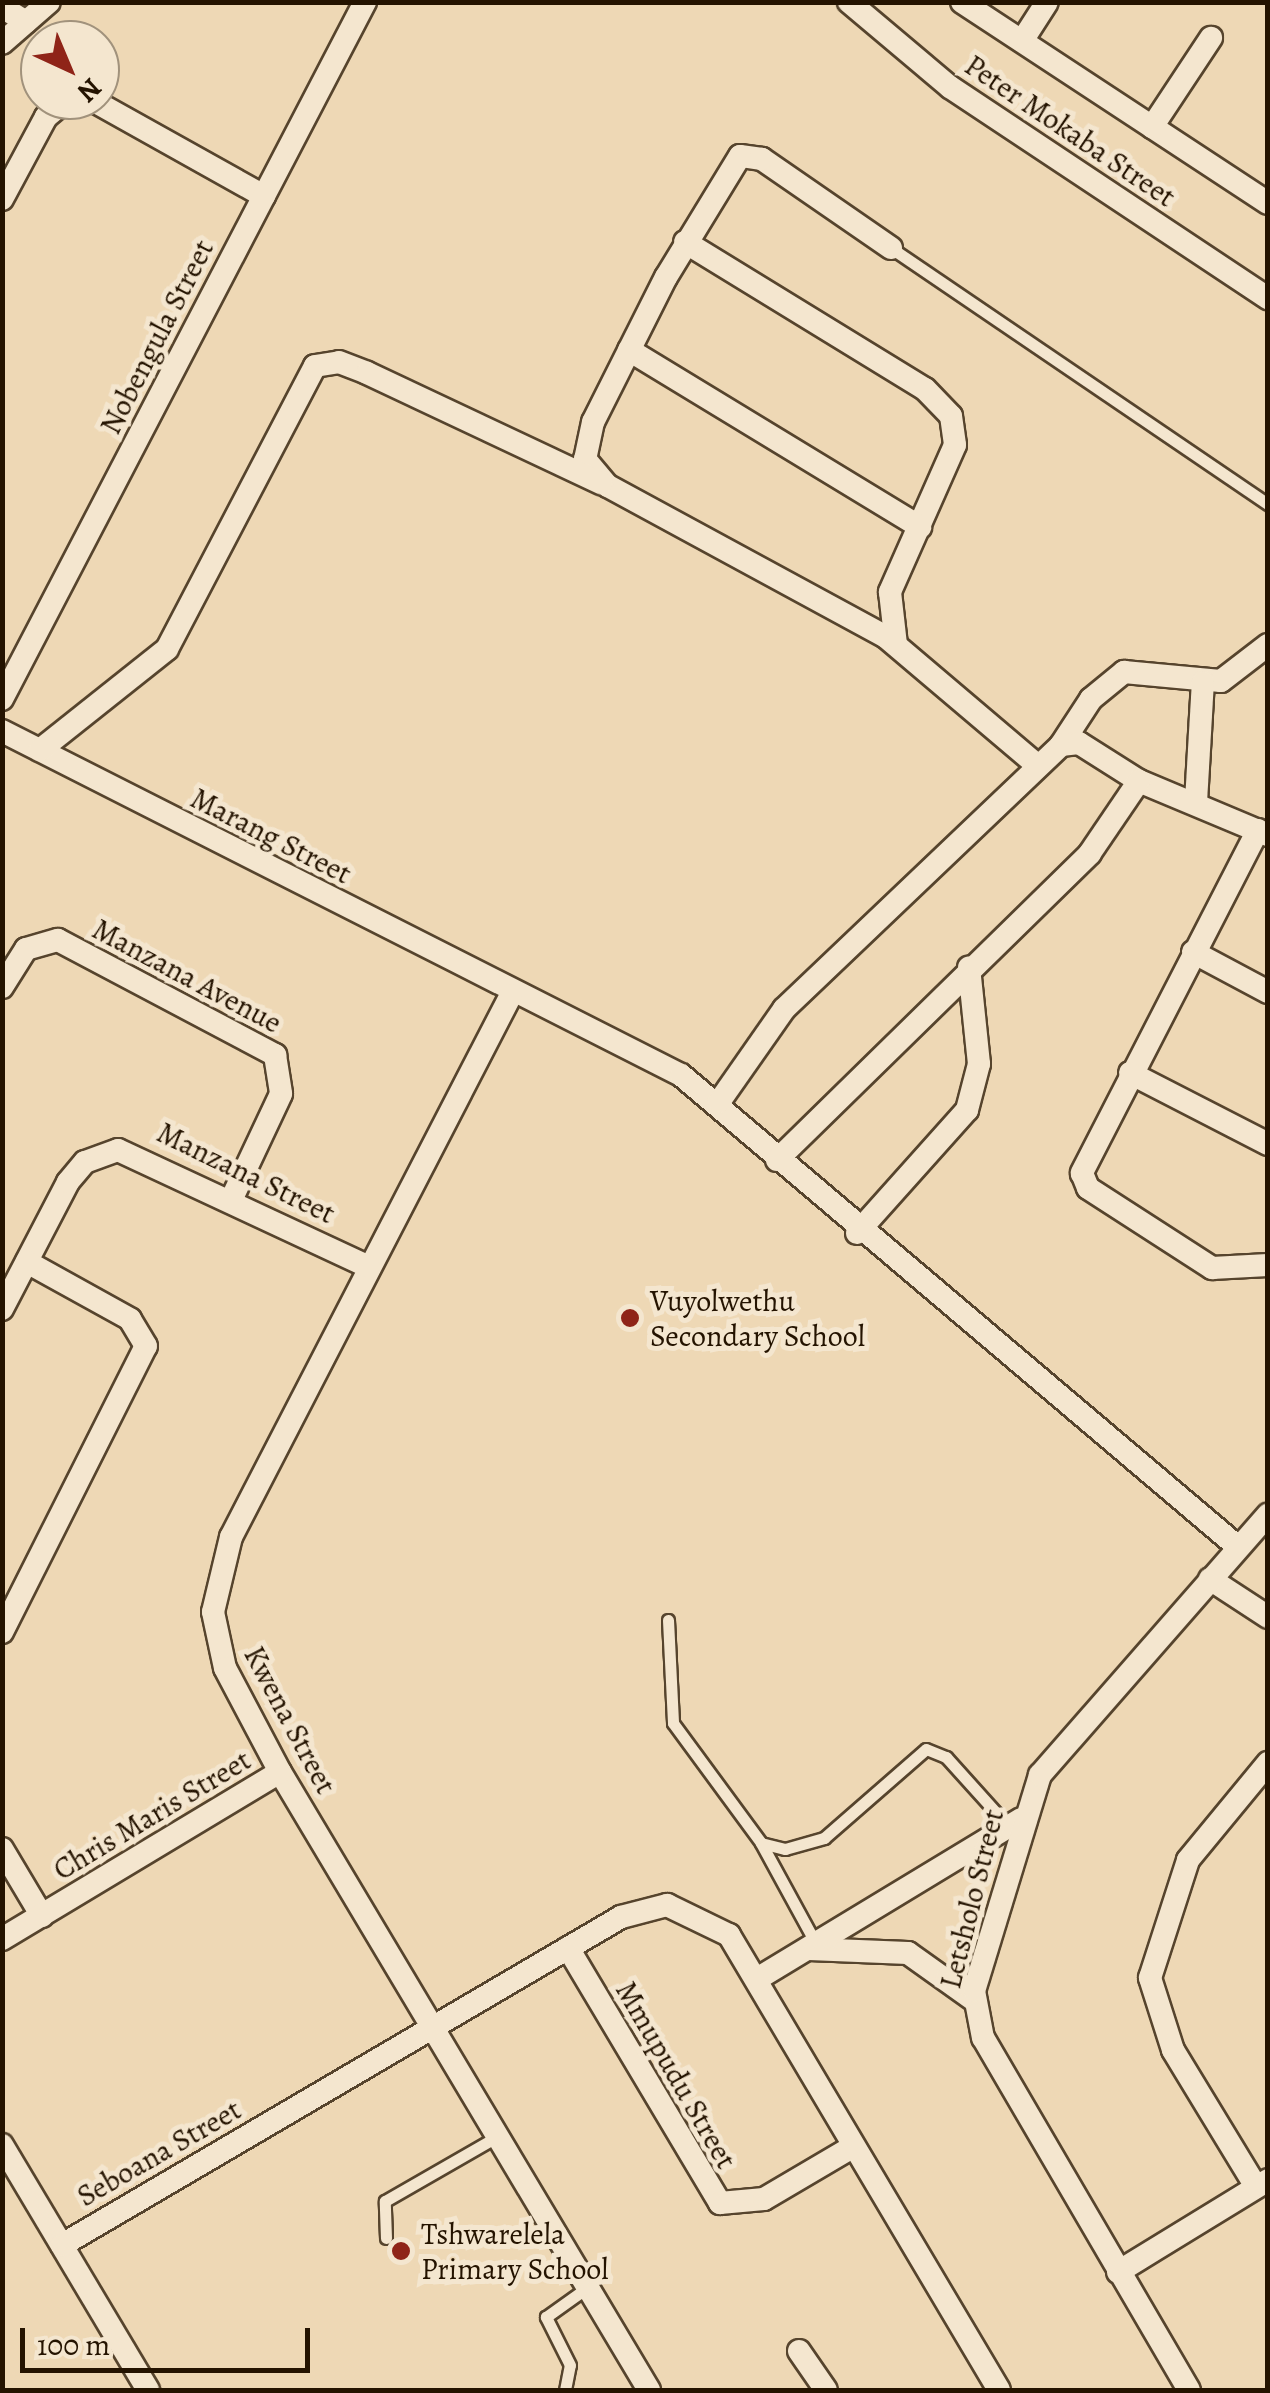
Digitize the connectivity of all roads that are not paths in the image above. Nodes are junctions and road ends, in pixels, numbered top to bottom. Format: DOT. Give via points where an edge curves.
graph roads {
  1 [pos="49,2"];
  2 [pos="365,2"];
  3 [pos="849,2"];
  4 [pos="962,2"];
  5 [pos="1047,2"];
  6 [pos="28,20"];
  7 [pos="1211,38"];
  8 [pos="1022,41"];
  9 [pos="120,116"];
  10 [pos="44,120"];
  11 [pos="1152,126"];
  12 [pos="264,196"];
  13 [pos="2,199"];
  14 [pos="1268,203"];
  15 [pos="685,242"];
  16 [pos="891,248"];
  17 [pos="1268,298"];
  18 [pos="629,350"];
  19 [pos="608,486"];
  20 [pos="1268,504"];
  21 [pos="920,527"];
  22 [pos="896,645"];
  23 [pos="1268,645"];
  24 [pos="1203,682"];
  25 [pos="2,700"];
  26 [pos="2,731"];
  27 [pos="1062,744"];
  28 [pos="40,750"];
  29 [pos="1036,764"];
  30 [pos="1139,780"];
  31 [pos="1196,802"];
  32 [pos="1262,832"];
  33 [pos="1193,952"];
  34 [pos="969,968"];
  35 [pos="2,988"];
  36 [pos="1268,992"];
  37 [pos="511,995"];
  38 [pos="1130,1073"];
  39 [pos="718,1102"];
  40 [pos="1268,1144"];
  41 [pos="777,1160"];
  42 [pos="232,1198"];
  43 [pos="857,1233"];
  44 [pos="27,1262"];
  45 [pos="1268,1265"];
  46 [pos="369,1268"];
  47 [pos="2,1309"];
  48 [pos="1268,1514"];
  49 [pos="1238,1547"];
  50 [pos="1210,1579"];
  51 [pos="1268,1617"];
  52 [pos="668,1620"];
  53 [pos="2,1632"];
  54 [pos="1268,1763"];
  55 [pos="280,1772"];
  56 [pos="1015,1823"];
  57 [pos="762,1842"];
  58 [pos="2,1849"];
  59 [pos="42,1916"];
  60 [pos="2,1939"];
  61 [pos="811,1946"];
  62 [pos="568,1948"];
  63 [pos="757,1979"];
  64 [pos="974,2000"];
  65 [pos="433,2027"];
  66 [pos="498,2136"];
  67 [pos="2,2145"];
  68 [pos="854,2146"];
  69 [pos="1261,2183"];
  70 [pos="386,2238"];
  71 [pos="62,2245"];
  72 [pos="1118,2272"];
  73 [pos="588,2287"];
  74 [pos="799,2351"];
  75 [pos="993,2389"];
  76 [pos="148,2390"];
  77 [pos="565,2390"];
  78 [pos="649,2390"];
  79 [pos="826,2390"];
  80 [pos="1189,2390"];
  1 -- 6 [label="street"];
  2 -- 12 [label="street, Nobengula Street"];
  3 -- 17 [label="street, Peter Mokaba Street" via="950,87"];
  4 -- 8 [label="street"];
  5 -- 8 [label="street"];
  7 -- 11 [label="street"];
  8 -- 11 [label="street"];
  9 -- 12 [label="street"];
  10 -- 13 [label="street"];
  11 -- 14 [label="street"];
  12 -- 25 [label="street, Nobengula Street"];
  15 -- 16 [label="street" via="722,178 750,154"];
  15 -- 18 [label="street"];
  15 -- 21 [label="street" via="945,406 955,445"];
  16 -- 20 [label="lane"];
  18 -- 19 [label="street" via="586,438 585,460"];
  18 -- 21 [label="street"];
  19 -- 22 [label="street"];
  19 -- 28 [label="street" via="367,372 339,362 314,366 167,649"];
  21 -- 22 [label="street" via="887,605"];
  22 -- 29 [label="street"];
  23 -- 24 [label="street" via="1232,676"];
  24 -- 27 [label="street" via="1124,672 1091,699"];
  24 -- 31 [label="street"];
  26 -- 28 [label="street, Marang Street"];
  27 -- 29 [label="street"];
  27 -- 30 [label="street" via="1079,743"];
  28 -- 37 [label="street, Marang Street"];
  29 -- 39 [label="street" via="784,1010"];
  30 -- 31 [label="street"];
  30 -- 34 [label="street" via="1106,836"];
  31 -- 32 [label="street"];
  32 -- 33 [label="street"];
  33 -- 36 [label="street"];
  33 -- 38 [label="street"];
  34 -- 41 [label="street"];
  34 -- 43 [label="street" via="979,1064 966,1110"];
  35 -- 42 [label="street, Manzana Avenue" via="26,949 58,940 275,1055 281,1094"];
  37 -- 39 [label="street, Marang Street" via="616,1039"];
  37 -- 46 [label="street, Kwena Street"];
  38 -- 40 [label="street"];
  38 -- 45 [label="street" via="1083,1181 1212,1268"];
  39 -- 41 [label="street, Marang Street"];
  41 -- 43 [label="street, Marang Street"];
  42 -- 44 [label="street, Manzana Street" via="133,1150 100,1153 68,1182"];
  42 -- 46 [label="street, Manzana Street"];
  43 -- 49 [label="street, Marang Street"];
  44 -- 47 [label="street, Manzana Street"];
  44 -- 53 [label="street" via="130,1318 146,1346"];
  46 -- 55 [label="street, Kwena Street" via="231,1537 215,1586 225,1668"];
  48 -- 49 [label="street, Letsholo Street"];
  49 -- 50 [label="street, Letsholo Street"];
  50 -- 51 [label="street"];
  50 -- 56 [label="street, Letsholo Street" via="1050,1758"];
  52 -- 57 [label="lane" via="673,1722"];
  54 -- 69 [label="street" via="1188,1860 1150,1978 1174,2050"];
  55 -- 59 [label="street, Chris Maris Street"];
  55 -- 65 [label="street, Kwena Street"];
  56 -- 57 [label="lane" via="946,1757 926,1749 824,1838 785,1849"];
  56 -- 61 [label="street"];
  56 -- 64 [label="street, Letsholo Street"];
  57 -- 61 [label="lane"];
  58 -- 59 [label="street"];
  59 -- 60 [label="street, Chris Maris Street"];
  61 -- 63 [label="street"];
  61 -- 64 [label="street" via="908,1953"];
  62 -- 63 [label="street" via="636,1910 667,1904 721,1926"];
  62 -- 65 [label="street"];
  62 -- 68 [label="street, Mmupudu Street" via="720,2203 764,2200"];
  63 -- 68 [label="street"];
  64 -- 72 [label="street, Letsholo Street" via="982,2038"];
  65 -- 66 [label="street, Kwena Street"];
  65 -- 71 [label="street, Seboana Street"];
  66 -- 70 [label="lane" via="386,2201"];
  66 -- 73 [label="street, Kwena Street"];
  67 -- 71 [label="street"];
  68 -- 75 [label="street"];
  69 -- 72 [label="street"];
  71 -- 76 [label="street, Seboana Street"];
  72 -- 80 [label="street, Letsholo Street"];
  73 -- 77 [label="lane" via="546,2317 570,2366"];
  73 -- 78 [label="street, Kwena Street"];
  74 -- 79 [label="street"];
}
